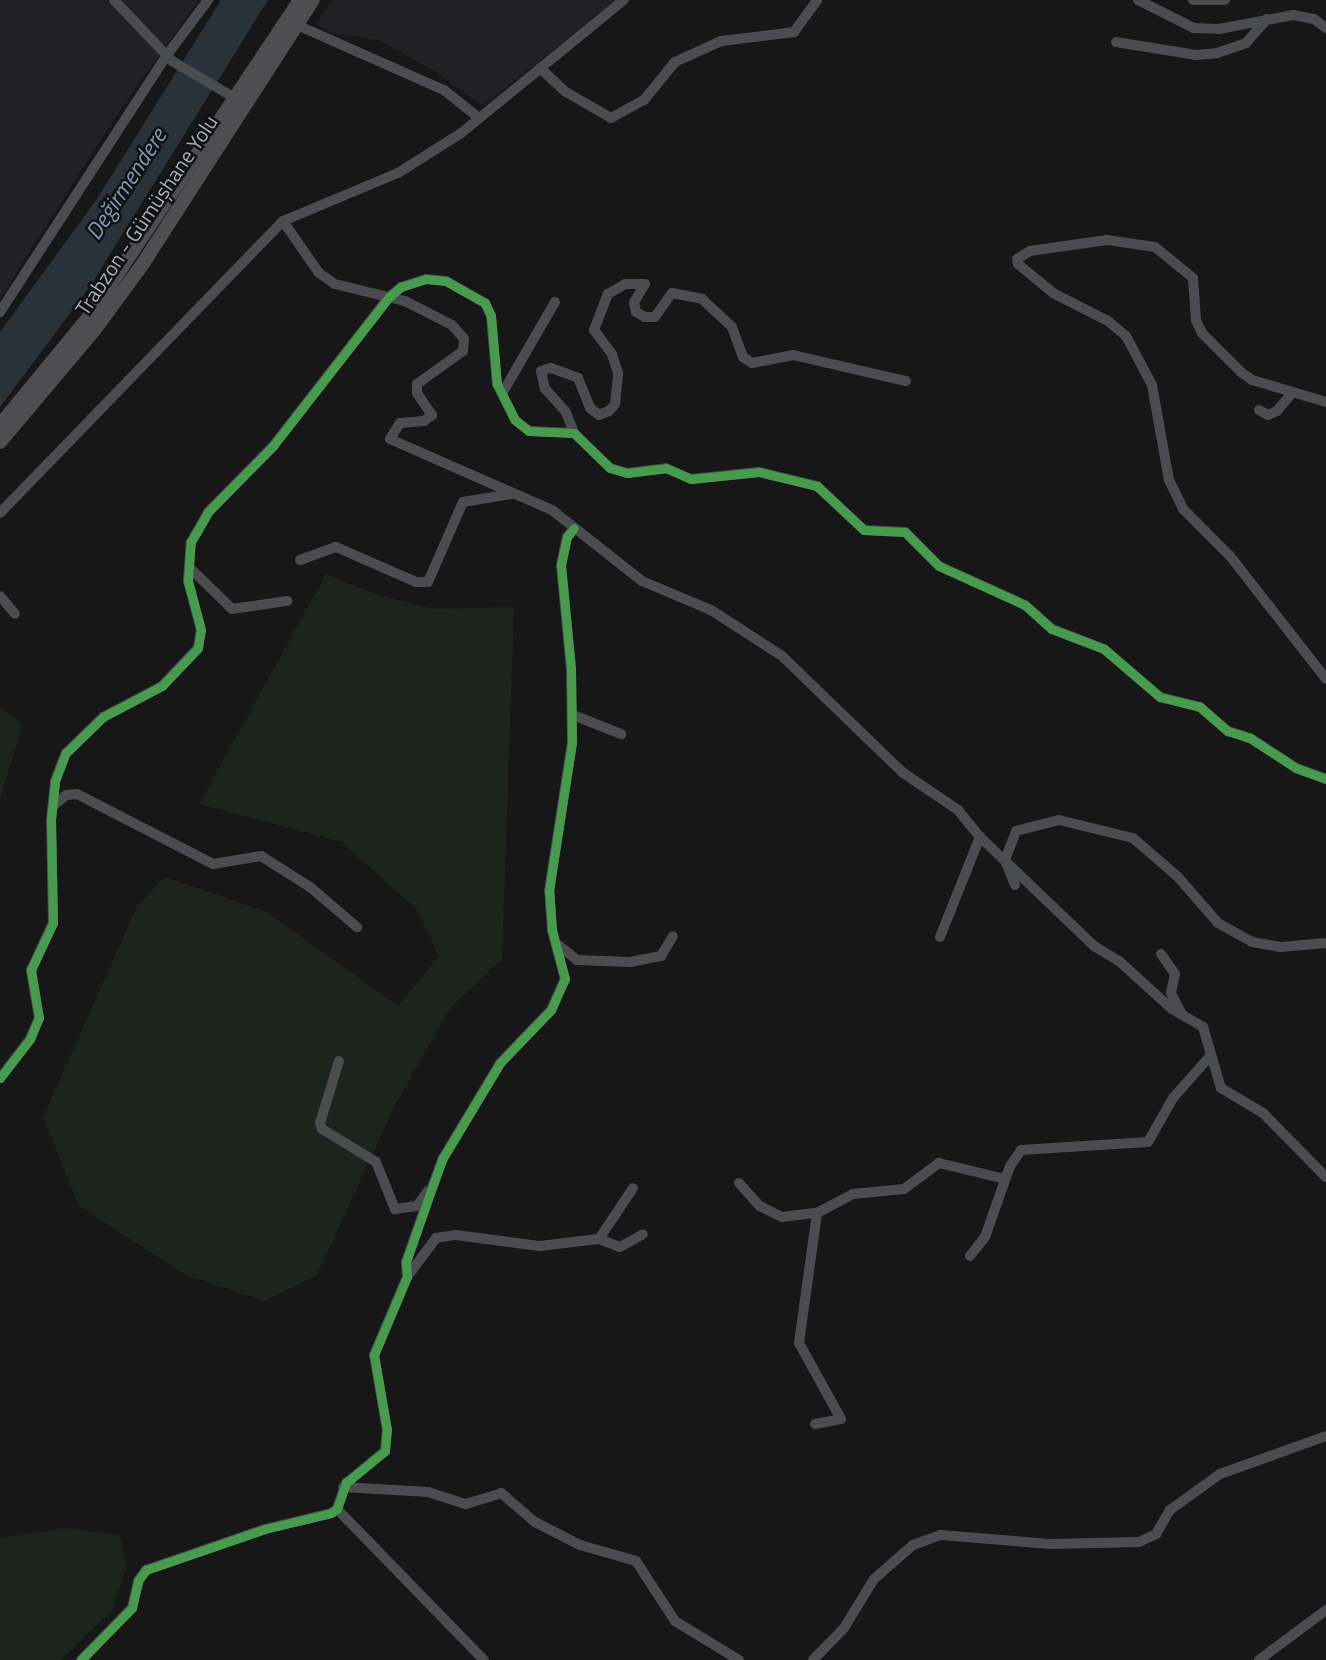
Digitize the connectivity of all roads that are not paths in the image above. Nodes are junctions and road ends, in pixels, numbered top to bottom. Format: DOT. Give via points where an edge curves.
graph roads {
  1 [pos="114,0"];
  2 [pos="208,0"];
  3 [pos="300,0"];
  4 [pos="313,0"];
  5 [pos="624,0"];
  6 [pos="817,0"];
  7 [pos="1138,0"];
  8 [pos="1194,0"];
  9 [pos="1225,0"];
  10 [pos="1267,19"];
  11 [pos="297,25"];
  12 [pos="1326,29"];
  13 [pos="1116,42"];
  14 [pos="169,58"];
  15 [pos="541,68"];
  16 [pos="229,95"];
  17 [pos="479,118"];
  18 [pos="284,221"];
  19 [pos="389,297"];
  20 [pos="555,302"];
  21 [pos="0,312"];
  22 [pos="906,381"];
  23 [pos="503,392"];
  24 [pos="1292,393"];
  25 [pos="1326,402"];
  26 [pos="1259,410"];
  27 [pos="0,425"];
  28 [pos="574,433"];
  29 [pos="0,442"];
  30 [pos="516,493"];
  31 [pos="0,513"];
  32 [pos="574,528"];
  33 [pos="300,560"];
  34 [pos="189,567"];
  35 [pos="0,596"];
  36 [pos="287,601"];
  37 [pos="15,614"];
  38 [pos="1326,679"];
  39 [pos="573,715"];
  40 [pos="621,734"];
  41 [pos="1326,779"];
  42 [pos="52,806"];
  43 [pos="980,837"];
  44 [pos="1005,860"];
  45 [pos="1015,885"];
  46 [pos="357,927"];
  47 [pos="673,936"];
  48 [pos="940,937"];
  49 [pos="555,942"];
  50 [pos="1326,943"];
  51 [pos="1161,954"];
  52 [pos="1182,1015"];
  53 [pos="1211,1055"];
  54 [pos="339,1061"];
  55 [pos="0,1078"];
  56 [pos="1326,1177"];
  57 [pos="1005,1180"];
  58 [pos="739,1183"];
  59 [pos="433,1185"];
  60 [pos="634,1188"];
  61 [pos="817,1213"];
  62 [pos="643,1234"];
  63 [pos="599,1239"];
  64 [pos="970,1256"];
  65 [pos="407,1277"];
  66 [pos="815,1424"];
  67 [pos="1326,1436"];
  68 [pos="343,1487"];
  69 [pos="337,1509"];
  70 [pos="1326,1610"];
  71 [pos="81,1660"];
  72 [pos="484,1660"];
  73 [pos="739,1660"];
  74 [pos="813,1660"];
  75 [pos="1259,1660"];
  1 -- 14 [label="street"];
  2 -- 14 [label="street"];
  3 -- 16 [label="highway, Trabzon - Gümüşhane Yolu"];
  4 -- 11 [label="highway, Trabzon - Gümüşhane Yolu"];
  5 -- 15 [label="street"];
  6 -- 15 [label="street" via="793,32 721,41 675,62 644,100 611,118 566,92"];
  7 -- 10 [label="street" via="1194,28 1219,29"];
  8 -- 9 [label="street"];
  10 -- 12 [label="street" via="1304,16"];
  10 -- 13 [label="street" via="1246,43 1217,52 1196,55"];
  11 -- 17 [label="street" via="444,90"];
  11 -- 29 [label="highway, Trabzon - Gümüşhane Yolu" via="142,265"];
  14 -- 16 [label="street"];
  14 -- 21 [label="street"];
  15 -- 17 [label="street"];
  16 -- 27 [label="highway, Trabzon - Gümüşhane Yolu" via="88,318"];
  17 -- 18 [label="street" via="398,173"];
  18 -- 19 [label="street" via="319,273 335,284"];
  18 -- 31 [label="street"];
  19 -- 23 [label="street" via="401,287 426,279 446,281 485,303 491,316 497,384"];
  19 -- 30 [label="street" via="452,325 464,340 463,351 417,384 416,394 432,415 424,421 400,423 390,439"];
  19 -- 34 [label="street" via="273,446 208,512 191,541"];
  20 -- 23 [label="street"];
  22 -- 28 [label="street" via="793,355 752,363 743,357 732,327 702,299 672,293 655,317 645,317 636,312 634,302 645,284 625,284 608,293 594,330 612,354 618,373 615,404 609,411 599,415 590,408 579,378 551,368 541,371 545,389 566,412"];
  23 -- 28 [label="street" via="515,420 529,431"];
  24 -- 25 [label="street"];
  24 -- 26 [label="street" via="1278,411 1268,415"];
  24 -- 38 [label="street" via="1252,380 1202,333 1196,320 1193,278 1155,247 1107,240 1030,251 1017,259 1053,293 1108,321 1131,343 1152,385 1169,480 1183,509 1230,556"];
  28 -- 41 [label="street" via="610,468 627,473 666,468 691,479 759,472 817,486 864,530 905,532 939,566 1025,605 1052,629 1104,649 1160,697 1200,708 1228,731"];
  30 -- 32 [label="street" via="552,510"];
  30 -- 33 [label="street" via="463,502 436,572 421,584 336,547"];
  32 -- 39 [label="street" via="567,537 561,565"];
  32 -- 43 [label="street" via="642,581 711,610 782,656 845,721 902,772 958,810"];
  34 -- 36 [label="street" via="232,608"];
  34 -- 42 [label="street" via="188,581 201,630 198,648 162,686 103,717 66,753"];
  35 -- 37 [label="street"];
  39 -- 40 [label="street"];
  39 -- 49 [label="street" via="568,781 551,856 549,904"];
  42 -- 46 [label="street" via="66,795 77,794 213,864 261,856 310,887"];
  42 -- 55 [label="street" via="53,923 31,970 39,1018 30,1039"];
  43 -- 44 [label="street"];
  43 -- 48 [label="street"];
  44 -- 45 [label="street"];
  44 -- 50 [label="street" via="1016,831 1029,825 1059,820 1109,830 1133,838 1178,877 1218,923 1252,942 1281,947"];
  44 -- 52 [label="street" via="1094,946 1119,961"];
  47 -- 49 [label="street" via="660,956 630,962 577,960"];
  49 -- 59 [label="street" via="565,979 557,1002 500,1063 443,1158"];
  51 -- 52 [label="street" via="1175,974 1171,993"];
  52 -- 53 [label="street" via="1203,1027"];
  53 -- 56 [label="street" via="1221,1088 1263,1113"];
  53 -- 57 [label="street" via="1173,1098 1152,1139 1128,1145 1026,1148 1017,1154"];
  54 -- 59 [label="street" via="322,1129 376,1162 395,1209 417,1206"];
  57 -- 61 [label="street" via="940,1163 904,1188 853,1194"];
  57 -- 64 [label="street" via="985,1237"];
  58 -- 61 [label="street" via="774,1215"];
  59 -- 65 [label="street" via="406,1262"];
  60 -- 63 [label="street"];
  61 -- 66 [label="street" via="799,1343 841,1419"];
  62 -- 63 [label="street" via="620,1247"];
  63 -- 65 [label="street" via="540,1246 456,1235 436,1238"];
  65 -- 68 [label="street" via="374,1355 387,1430 385,1451"];
  67 -- 74 [label="street" via="1220,1474 1170,1510 1156,1534 1139,1542 1051,1545 941,1535 913,1545 874,1579 844,1628"];
  68 -- 69 [label="street"];
  68 -- 73 [label="street" via="428,1492 466,1504 501,1493 535,1522 580,1545 636,1561 675,1621"];
  69 -- 71 [label="street" via="146,1570 138,1581 132,1608"];
  69 -- 72 [label="street"];
  70 -- 75 [label="street"];
}
